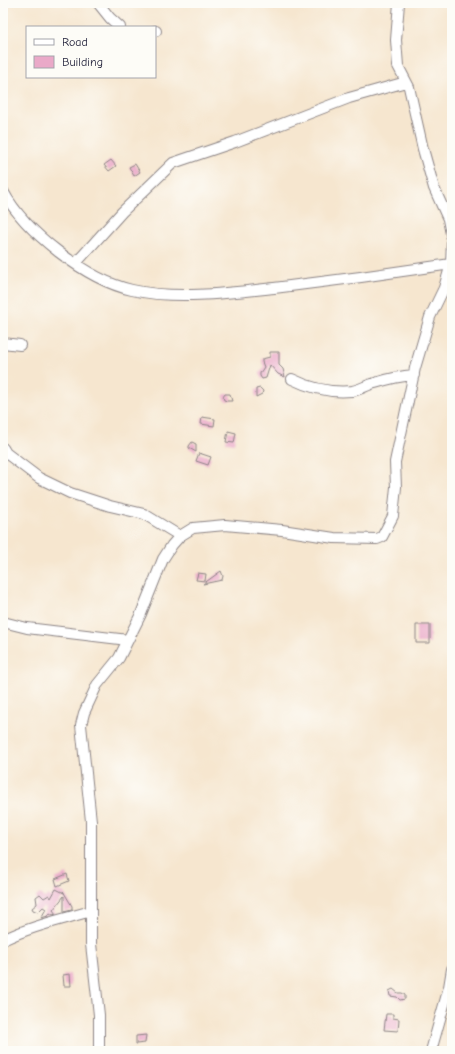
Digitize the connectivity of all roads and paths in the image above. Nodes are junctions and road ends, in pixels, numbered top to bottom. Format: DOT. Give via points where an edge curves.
graph roads {
  1 [pos="98,3"];
  2 [pos="400,3"];
  3 [pos="119,26"];
  4 [pos="406,82"];
  5 [pos="3,191"];
  6 [pos="452,239"];
  7 [pos="76,263"];
  8 [pos="451,264"];
  9 [pos="3,343"];
  10 [pos="20,345"];
  11 [pos="414,374"];
  12 [pos="292,379"];
  13 [pos="3,448"];
  14 [pos="180,536"];
  15 [pos="3,622"];
  16 [pos="128,640"];
  17 [pos="91,911"];
  18 [pos="3,940"];
  19 [pos="452,969"];
  20 [pos="99,1051"];
  21 [pos="431,1051"];
  1 -- 3 [label="street"];
  2 -- 4 [label="street" via="396,40 398,66"];
  4 -- 6 [label="street" via="434,188 448,219"];
  4 -- 7 [label="street" via="349,98 173,163 122,212"];
  5 -- 7 [label="street" via="29,225 54,250"];
  6 -- 8 [label="street"];
  7 -- 8 [label="street" via="100,278 132,290 178,295 258,290"];
  8 -- 11 [label="street" via="444,288 430,317"];
  9 -- 10 [label="street"];
  11 -- 12 [label="street" via="374,383 353,391 307,386"];
  11 -- 14 [label="street" via="395,462 393,516 382,537 334,538 225,524 193,528"];
  13 -- 14 [label="street" via="39,478 70,493 144,514"];
  14 -- 16 [label="street" via="163,559"];
  15 -- 16 [label="street" via="27,628"];
  16 -- 17 [label="street" via="119,658 97,685 84,712 82,725 91,821"];
  17 -- 18 [label="street" via="35,927"];
  17 -- 20 [label="street" via="91,944 99,1015"];
  19 -- 21 [label="street"];
}
